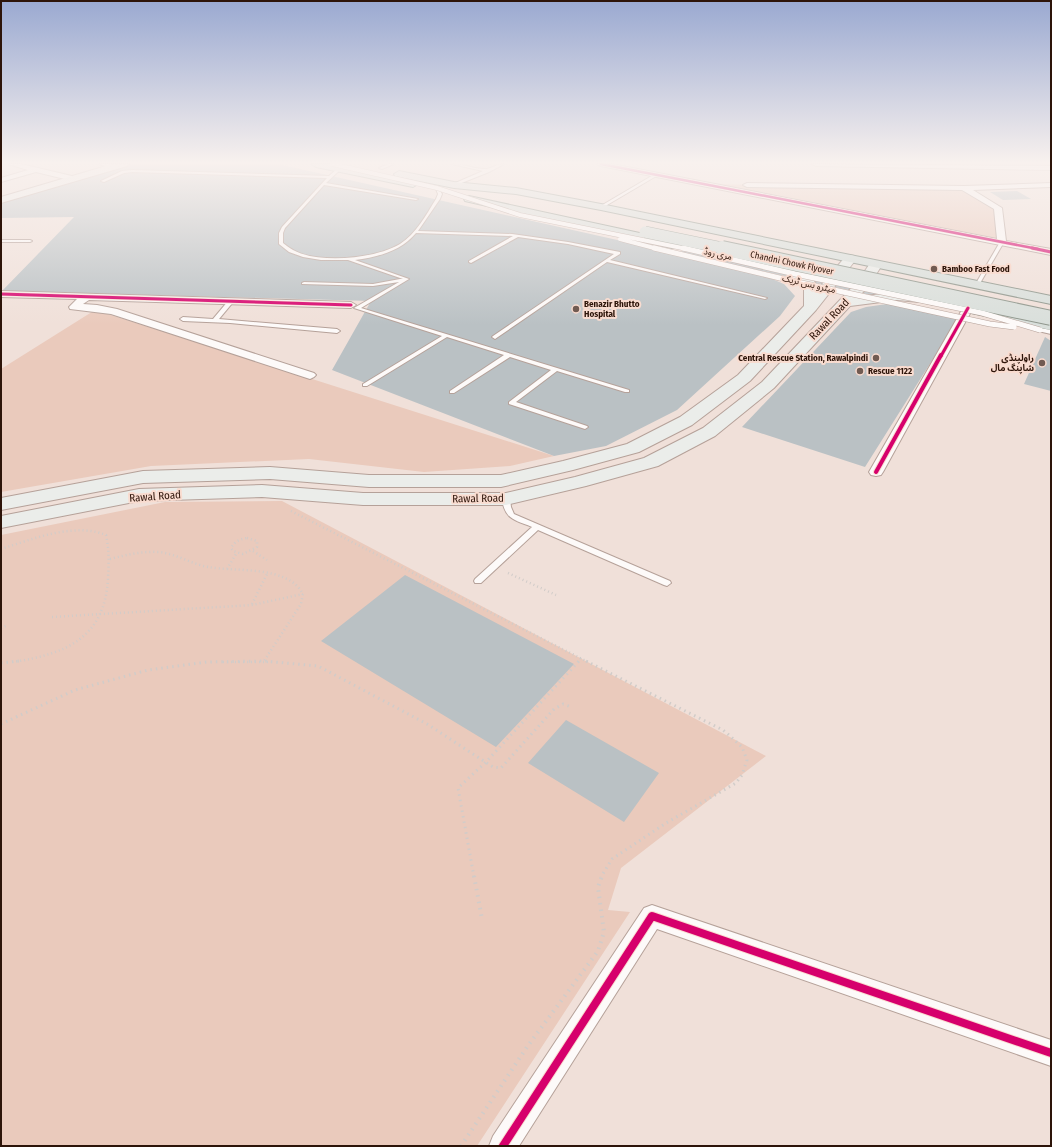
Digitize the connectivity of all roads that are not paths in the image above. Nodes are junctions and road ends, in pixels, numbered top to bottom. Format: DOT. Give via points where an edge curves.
graph roads {
  1 [pos="293,218"];
  2 [pos="425,218"];
  3 [pos="532,218"];
  4 [pos="554,218"];
  5 [pos="588,218"];
  6 [pos="597,218"];
  7 [pos="653,218"];
  8 [pos="877,218"];
  9 [pos="999,218"];
  10 [pos="649,229"];
  11 [pos="415,232"];
  12 [pos="604,233"];
  13 [pos="517,236"];
  14 [pos="1,241"];
  15 [pos="30,241"];
  16 [pos="1002,242"];
  17 [pos="1051,252"];
  18 [pos="346,258"];
  19 [pos="850,259"];
  20 [pos="608,261"];
  21 [pos="471,262"];
  22 [pos="876,265"];
  23 [pos="790,269"];
  24 [pos="834,278"];
  25 [pos="407,279"];
  26 [pos="304,283"];
  27 [pos="863,284"];
  28 [pos="977,285"];
  29 [pos="1,294"];
  30 [pos="87,296"];
  31 [pos="765,298"];
  32 [pos="920,298"];
  33 [pos="1051,300"];
  34 [pos="231,301"];
  35 [pos="844,304"];
  36 [pos="351,305"];
  37 [pos="811,308"];
  38 [pos="968,308"];
  39 [pos="1051,310"];
  40 [pos="1051,318"];
  41 [pos="183,319"];
  42 [pos="215,320"];
  43 [pos="1046,328"];
  44 [pos="337,331"];
  45 [pos="1051,332"];
  46 [pos="447,335"];
  47 [pos="495,337"];
  48 [pos="510,354"];
  49 [pos="556,368"];
  50 [pos="310,375"];
  51 [pos="365,385"];
  52 [pos="627,391"];
  53 [pos="452,392"];
  54 [pos="585,427"];
  55 [pos="876,472"];
  56 [pos="506,499"];
  57 [pos="1,504"];
  58 [pos="1,522"];
  59 [pos="537,527"];
  60 [pos="478,581"];
  61 [pos="667,583"];
  62 [pos="1051,1053"];
  63 [pos="503,1146"];
  1 -- 18 [label="lane" via="281,233 281,243 288,250 323,258"];
  2 -- 11 [label="lane"];
  3 -- 12 [label="lane, میٹرو بس ٹریک, bridge"];
  4 -- 23 [label="main road, مری روڈ"];
  5 -- 10 [label="main road, Chandni Chowk Flyover"];
  6 -- 10 [label="main road, Chandni Chowk Flyover"];
  7 -- 19 [label="main road"];
  8 -- 16 [label="street"];
  9 -- 16 [label="street"];
  10 -- 39 [label="main road, Chandni Chowk Flyover"];
  10 -- 40 [label="main road, Chandni Chowk Flyover, bridge"];
  11 -- 13 [label="lane"];
  11 -- 18 [label="lane" via="407,241 390,250 374,255"];
  12 -- 43 [label="lane, میٹرو بس ٹریک, bridge" via="642,239"];
  12 -- 43 [label="lane, میٹرو بس ٹریک, bridge" via="631,243 990,324"];
  13 -- 20 [label="lane" via="618,253"];
  13 -- 21 [label="lane"];
  14 -- 15 [label="lane"];
  16 -- 17 [label="street"];
  16 -- 28 [label="lane"];
  18 -- 25 [label="lane"];
  19 -- 22 [label="main road"];
  19 -- 24 [label="main road, Rawal Road"];
  20 -- 31 [label="lane"];
  20 -- 47 [label="lane"];
  22 -- 27 [label="main road, Rawal Road"];
  22 -- 28 [label="main road"];
  23 -- 24 [label="main road, مری روڈ"];
  23 -- 37 [label="main road" via="811,285"];
  24 -- 27 [label="main road, مری روڈ"];
  24 -- 37 [label="main road, Rawal Road"];
  25 -- 26 [label="lane" via="373,284"];
  25 -- 46 [label="lane" via="357,308"];
  27 -- 32 [label="main road, مری روڈ"];
  27 -- 35 [label="main road, Rawal Road"];
  28 -- 33 [label="main road"];
  29 -- 30 [label="street"];
  30 -- 34 [label="street"];
  30 -- 50 [label="street" via="74,307 113,311"];
  32 -- 35 [label="main road" via="897,296"];
  32 -- 38 [label="main road, مری روڈ"];
  34 -- 36 [label="street"];
  34 -- 42 [label="lane"];
  35 -- 56 [label="main road, Rawal Road" via="768,385 709,432 651,462"];
  37 -- 57 [label="main road, Rawal Road" via="744,378 686,422 632,448 566,466 500,481 369,481 270,473 144,478"];
  38 -- 43 [label="main road, مری روڈ"];
  38 -- 55 [label="street"];
  41 -- 42 [label="lane"];
  42 -- 44 [label="lane"];
  43 -- 45 [label="lane, میٹرو بس ٹریک"];
  46 -- 48 [label="lane"];
  46 -- 51 [label="lane"];
  48 -- 49 [label="lane"];
  48 -- 53 [label="lane"];
  49 -- 52 [label="lane"];
  49 -- 54 [label="lane" via="511,403"];
  56 -- 58 [label="main road, Rawal Road" via="363,499 262,491 139,496"];
  56 -- 59 [label="lane" via="511,516"];
  59 -- 60 [label="lane"];
  59 -- 61 [label="lane"];
  62 -- 63 [label="street" via="652,916"];
}
